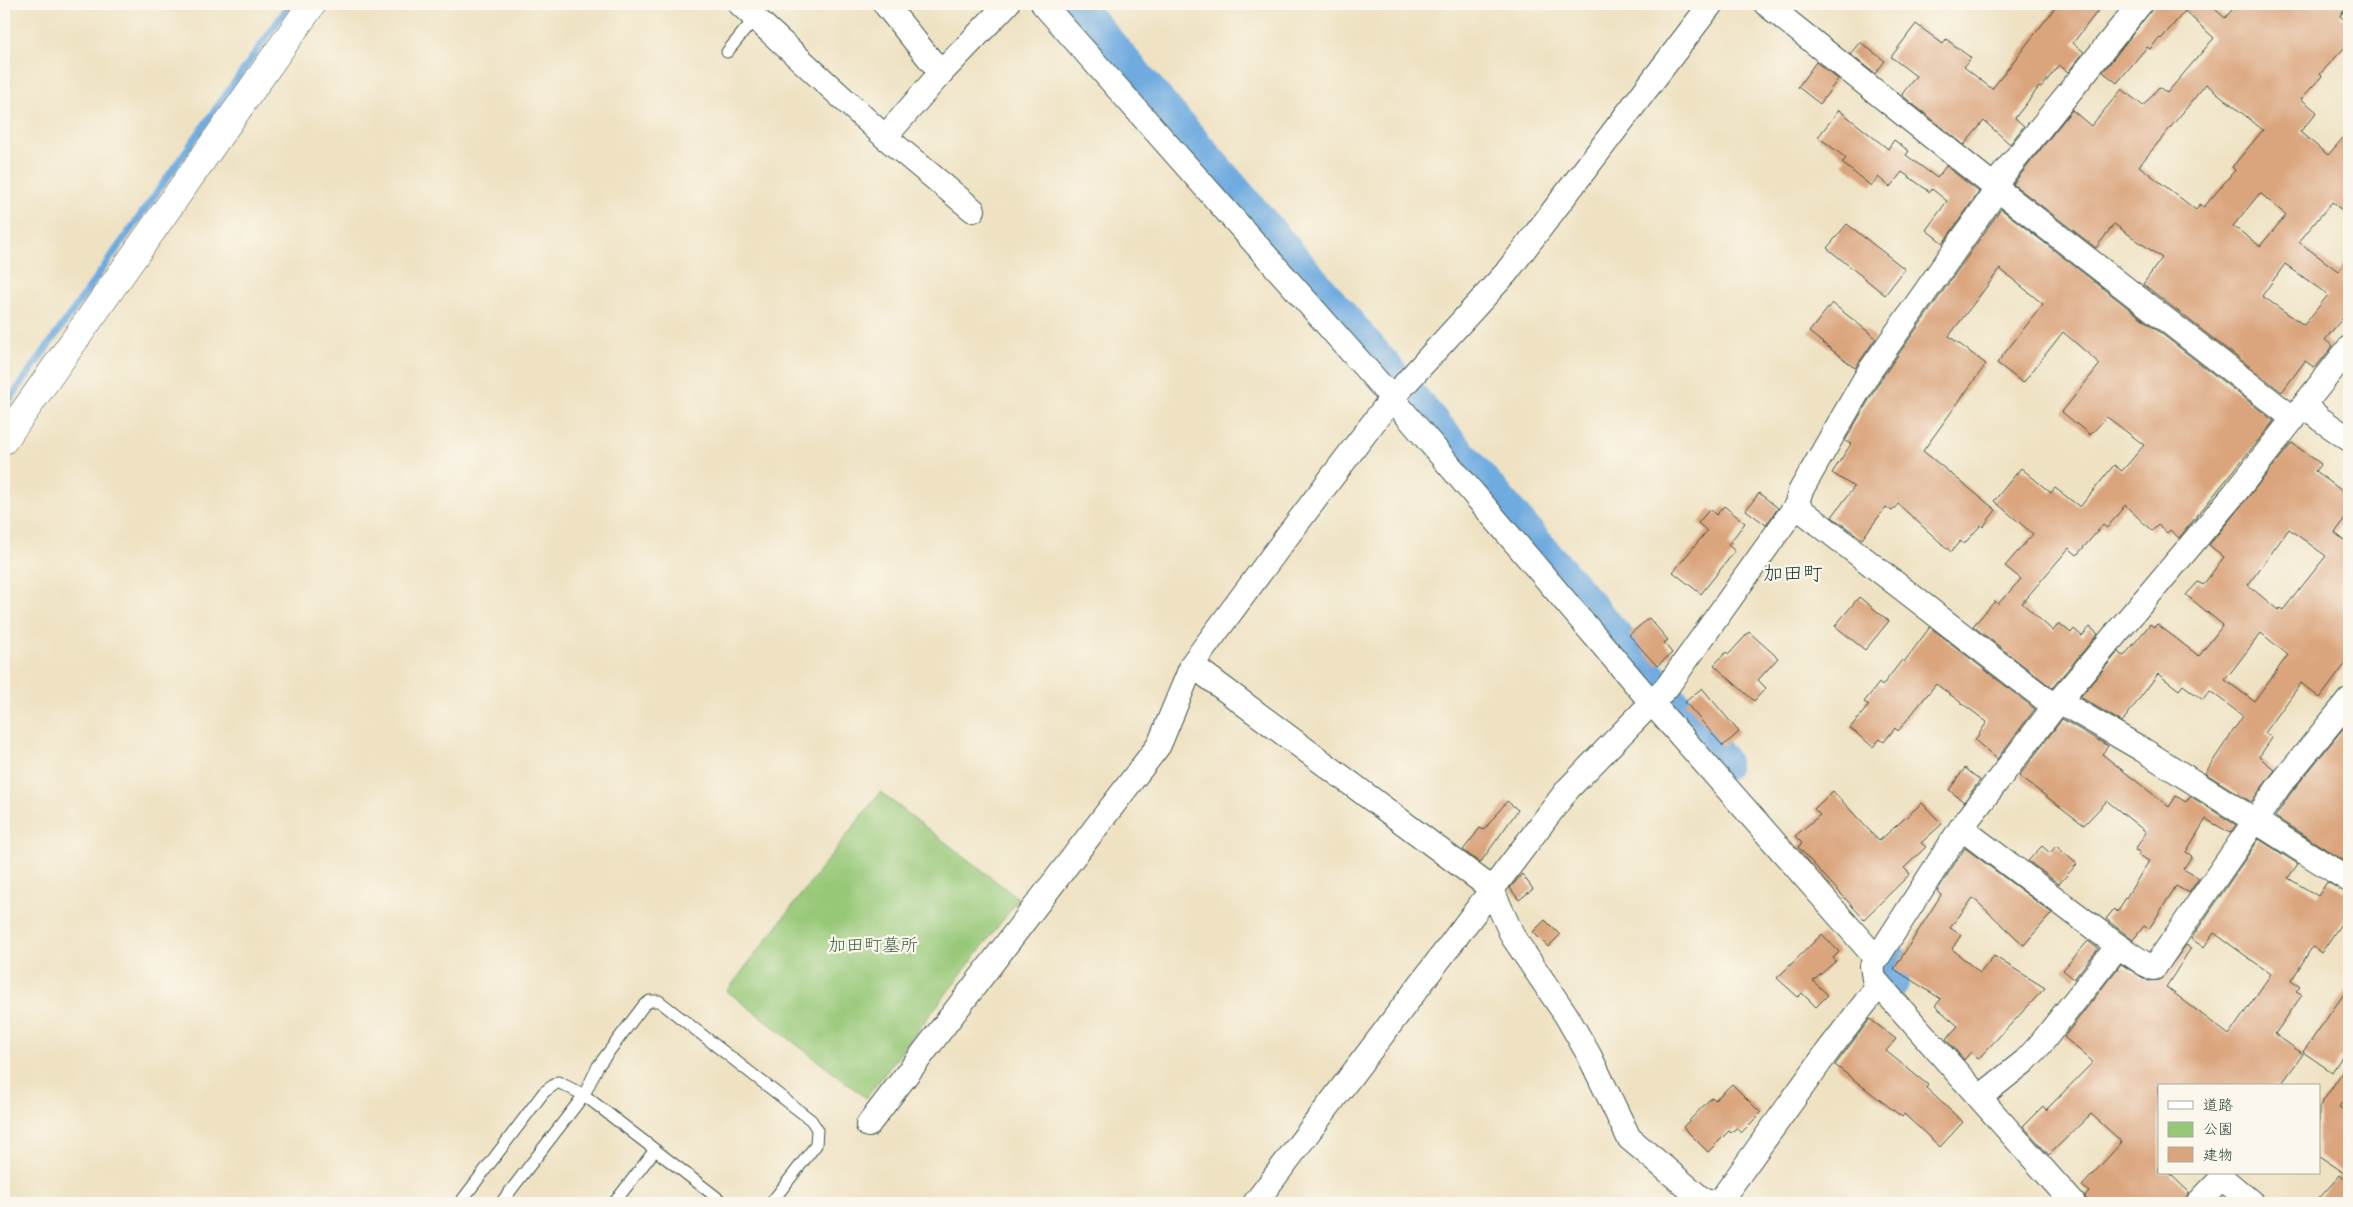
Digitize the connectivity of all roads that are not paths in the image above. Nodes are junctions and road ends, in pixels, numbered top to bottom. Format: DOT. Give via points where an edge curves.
graph roads {
  1 [pos="312,4"];
  2 [pos="885,4"];
  3 [pos="1007,4"];
  4 [pos="1043,4"];
  5 [pos="1711,4"];
  6 [pos="1766,4"];
  7 [pos="2140,4"];
  8 [pos="754,8"];
  9 [pos="727,52"];
  10 [pos="941,73"];
  11 [pos="885,137"];
  12 [pos="1996,188"];
  13 [pos="973,210"];
  14 [pos="2349,348"];
  15 [pos="1398,392"];
  16 [pos="2299,412"];
  17 [pos="2349,439"];
  18 [pos="4,440"];
  19 [pos="1796,506"];
  20 [pos="1192,665"];
  21 [pos="1658,697"];
  22 [pos="2349,700"];
  23 [pos="2057,704"];
  24 [pos="2257,820"];
  25 [pos="1961,828"];
  26 [pos="2349,880"];
  27 [pos="1492,889"];
  28 [pos="2118,946"];
  29 [pos="1876,958"];
  30 [pos="1879,985"];
  31 [pos="584,1095"];
  32 [pos="1980,1097"];
  33 [pos="868,1125"];
  34 [pos="655,1150"];
  35 [pos="460,1203"];
  36 [pos="501,1203"];
  37 [pos="614,1203"];
  38 [pos="724,1203"];
  39 [pos="771,1203"];
  40 [pos="1255,1203"];
  41 [pos="2073,1203"];
  42 [pos="2198,1203"];
  43 [pos="2252,1203"];
  1 -- 18 [label="street"];
  2 -- 10 [label="street"];
  3 -- 10 [label="street"];
  4 -- 15 [label="street"];
  5 -- 15 [label="street" via="1506,273"];
  6 -- 12 [label="street"];
  7 -- 12 [label="street" via="2001,177"];
  8 -- 9 [label="lane"];
  8 -- 11 [label="street"];
  10 -- 11 [label="street"];
  11 -- 13 [label="street"];
  12 -- 16 [label="street"];
  12 -- 19 [label="street" via="1869,372 1801,490"];
  14 -- 16 [label="street"];
  15 -- 20 [label="street"];
  15 -- 21 [label="street"];
  16 -- 17 [label="street" via="2320,420"];
  16 -- 23 [label="street"];
  19 -- 21 [label="street"];
  19 -- 23 [label="street"];
  20 -- 27 [label="street"];
  20 -- 33 [label="street" via="1159,745"];
  21 -- 27 [label="street" via="1568,788"];
  21 -- 29 [label="street"];
  22 -- 24 [label="street" via="2279,786"];
  23 -- 24 [label="street" via="2143,750"];
  23 -- 25 [label="street"];
  24 -- 26 [label="street"];
  24 -- 28 [label="street" via="2154,968"];
  25 -- 28 [label="street"];
  25 -- 29 [label="street"];
  27 -- 30 [label="street" via="1514,937 1589,1055 1629,1138 1704,1202 1714,1203 1723,1197"];
  27 -- 40 [label="street"];
  28 -- 32 [label="street" via="2040,1046"];
  29 -- 30 [label="street" via="1872,966 1874,979"];
  30 -- 32 [label="street"];
  31 -- 34 [label="lane"];
  31 -- 35 [label="lane" via="558,1082 544,1092"];
  31 -- 36 [label="lane"];
  31 -- 39 [label="lane" via="598,1066 644,1005 658,1001 812,1120 817,1129 816,1145"];
  32 -- 41 [label="street"];
  34 -- 37 [label="lane"];
  34 -- 38 [label="lane"];
  42 -- 43 [label="street" via="2222,1178"];
}
